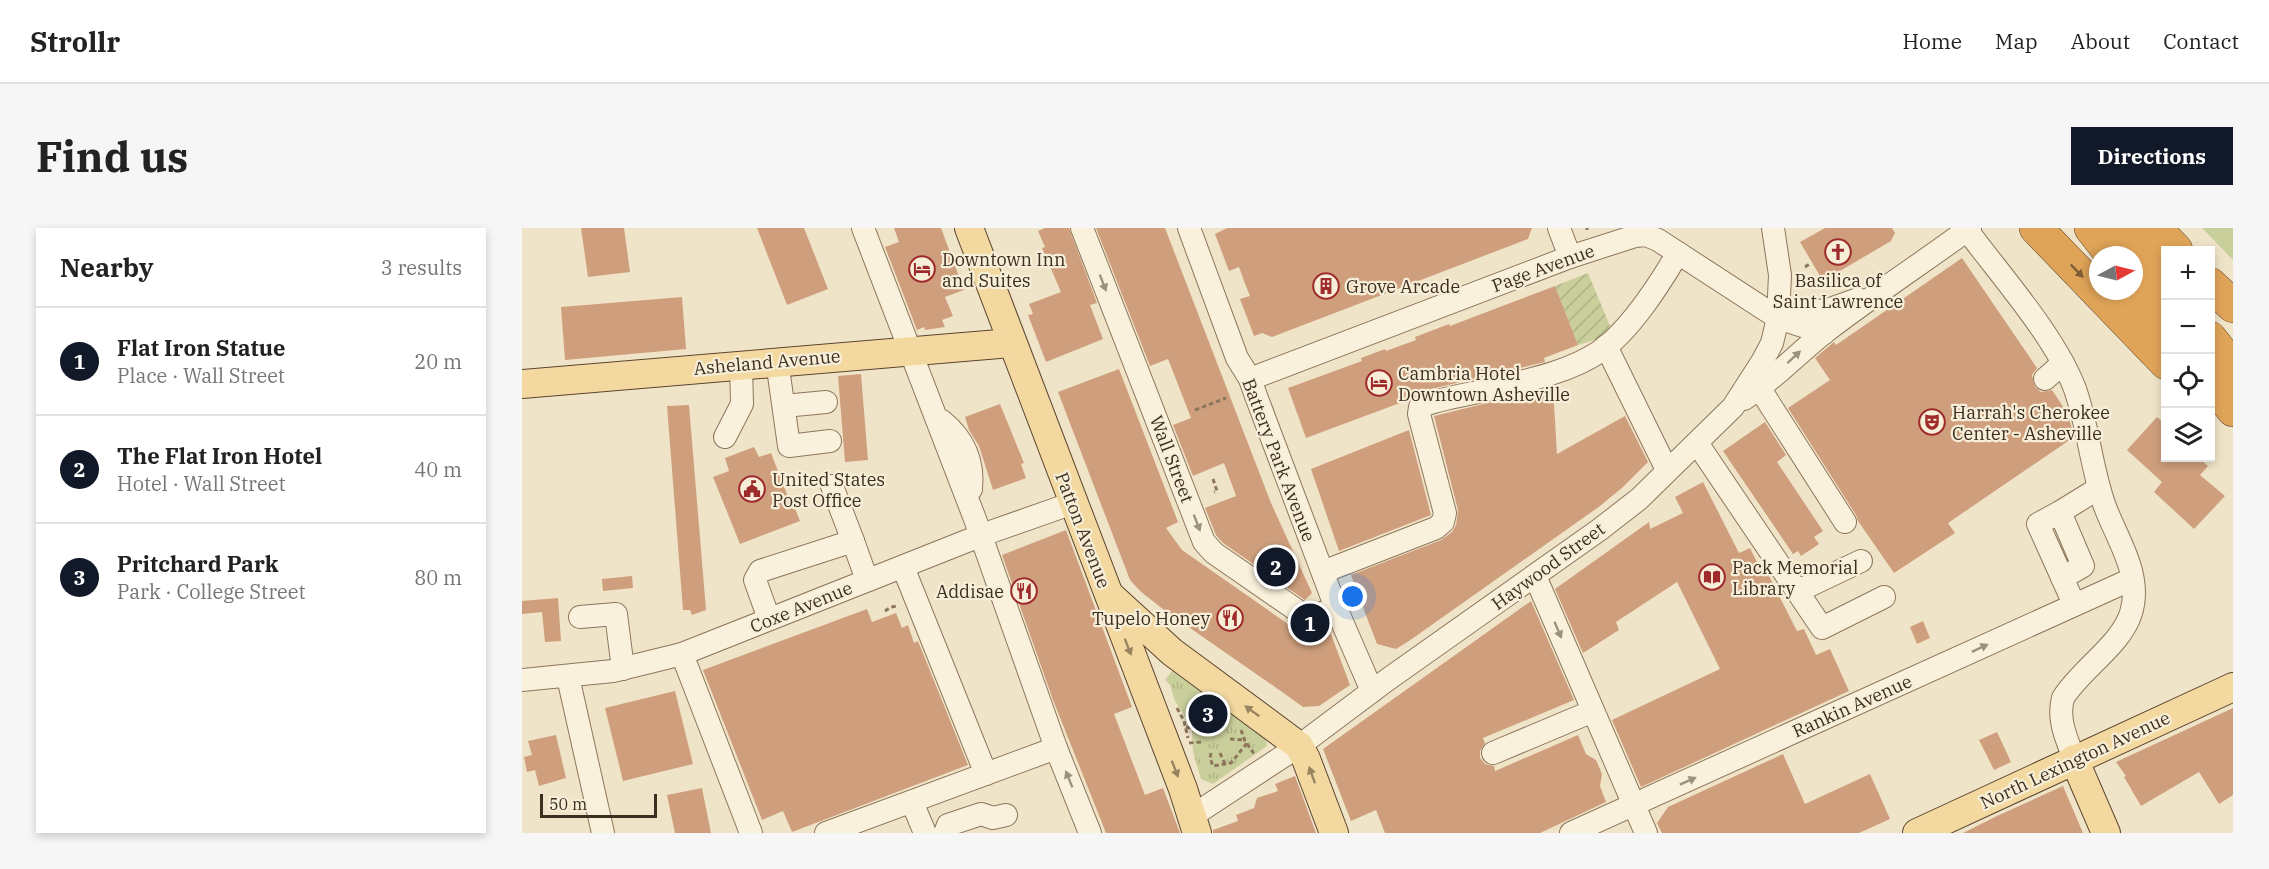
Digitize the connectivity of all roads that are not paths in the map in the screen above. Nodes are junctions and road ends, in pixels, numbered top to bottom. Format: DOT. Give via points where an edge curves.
graph roads {
  1 [pos="863,228"];
  2 [pos="969,228"];
  3 [pos="1082,228"];
  4 [pos="1188,228"];
  5 [pos="1559,228"];
  6 [pos="1773,228"];
  7 [pos="2036,228"];
  8 [pos="2091,228"];
  9 [pos="2125,228"];
  10 [pos="2155,228"];
  11 [pos="1968,229"];
  12 [pos="2105,246"];
  13 [pos="2172,246"];
  14 [pos="1678,253"];
  15 [pos="1570,257"];
  16 [pos="2161,274"];
  17 [pos="2215,288"];
  18 [pos="1877,293"];
  19 [pos="2143,293"];
  20 [pos="2233,306"];
  21 [pos="2161,316"];
  22 [pos="1778,318"];
  23 [pos="1824,333"];
  24 [pos="1011,343"];
  25 [pos="2215,343"];
  26 [pos="1606,346"];
  27 [pos="911,350"];
  28 [pos="2161,358"];
  29 [pos="777,361"];
  30 [pos="2063,363"];
  31 [pos="741,364"];
  32 [pos="2233,367"];
  33 [pos="1250,379"];
  34 [pos="2045,379"];
  35 [pos="522,384"];
  36 [pos="2215,385"];
  37 [pos="1760,389"];
  38 [pos="826,402"];
  39 [pos="784,406"];
  40 [pos="1733,407"];
  41 [pos="2233,410"];
  42 [pos="2215,414"];
  43 [pos="2233,434"];
  44 [pos="725,437"];
  45 [pos="830,441"];
  46 [pos="1696,442"];
  47 [pos="1667,470"];
  48 [pos="832,486"];
  49 [pos="2099,488"];
  50 [pos="1073,503"];
  51 [pos="1845,522"];
  52 [pos="982,536"];
  53 [pos="853,541"];
  54 [pos="1861,561"];
  55 [pos="903,567"];
  56 [pos="1323,572"];
  57 [pos="1535,576"];
  58 [pos="2132,579"];
  59 [pos="867,580"];
  60 [pos="1798,591"];
  61 [pos="1107,592"];
  62 [pos="1884,597"];
  63 [pos="2074,604"];
  64 [pos="1336,608"];
  65 [pos="580,617"];
  66 [pos="769,619"];
  67 [pos="682,654"];
  68 [pos="622,669"];
  69 [pos="568,677"];
  70 [pos="522,680"];
  71 [pos="2233,687"];
  72 [pos="1372,691"];
  73 [pos="1593,711"];
  74 [pos="1299,746"];
  75 [pos="1056,748"];
  76 [pos="1494,753"];
  77 [pos="2074,759"];
  78 [pos="986,774"];
  79 [pos="912,802"];
  80 [pos="1634,805"];
  81 [pos="1006,815"];
  82 [pos="1195,825"];
  83 [pos="2099,831"];
  84 [pos="603,833"];
  85 [pos="751,833"];
  86 [pos="826,833"];
  87 [pos="926,833"];
  88 [pos="945,833"];
  89 [pos="1090,833"];
  90 [pos="1334,833"];
  91 [pos="1571,833"];
  92 [pos="1646,833"];
  93 [pos="1917,833"];
  1 -- 27 [label="street"];
  2 -- 24 [label="main road, Patton Avenue"];
  3 -- 64 [label="street, Wall Street, one-way" via="1204,542 1308,618"];
  4 -- 33 [label="street, Battery Park Avenue" via="1237,358"];
  5 -- 15 [label="street"];
  6 -- 22 [label="street, Haywood Street" via="1780,275"];
  7 -- 28 [label="highway, one-way"];
  8 -- 12 [label="highway"];
  9 -- 16 [label="highway"];
  10 -- 13 [label="highway"];
  11 -- 18 [label="street"];
  11 -- 30 [label="street"];
  14 -- 15 [label="street, Page Avenue" via="1658,240 1635,236"];
  14 -- 22 [label="street, Page Avenue"];
  14 -- 26 [label="street" via="1641,307"];
  15 -- 33 [label="street, Page Avenue"];
  17 -- 20 [label="highway"];
  18 -- 22 [label="street" via="1830,309"];
  18 -- 23 [label="street"];
  19 -- 21 [label="highway"];
  22 -- 23 [label="street, Page Avenue"];
  22 -- 40 [label="street, Haywood Street" via="1772,343"];
  37 -- 23 [label="street, one-way"];
  24 -- 27 [label="main road, Asheland Avenue"];
  24 -- 50 [label="main road, Patton Avenue"];
  25 -- 32 [label="highway"];
  26 -- 47 [label="street"];
  26 -- 56 [label="street" via="1585,360 1538,377 1420,407 1445,513 1443,522 1437,528"];
  27 -- 29 [label="main road, Asheland Avenue"];
  27 -- 52 [label="street"];
  29 -- 31 [label="main road, Asheland Avenue"];
  29 -- 39 [label="street"];
  30 -- 34 [label="street"];
  30 -- 49 [label="street" via="2075,389"];
  31 -- 35 [label="main road, Asheland Avenue"];
  31 -- 44 [label="street" via="742,404"];
  33 -- 56 [label="street, Battery Park Avenue"];
  36 -- 41 [label="highway"];
  37 -- 40 [label="street"];
  37 -- 51 [label="street"];
  38 -- 39 [label="street"];
  39 -- 45 [label="street" via="789,446"];
  40 -- 46 [label="street, Haywood Street"];
  42 -- 43 [label="highway"];
  46 -- 47 [label="street, Haywood Street"];
  46 -- 60 [label="street"];
  47 -- 57 [label="street, Haywood Street" via="1639,499"];
  48 -- 53 [label="street"];
  49 -- 58 [label="street"];
  49 -- 63 [label="street" via="2038,524"];
  50 -- 52 [label="street, Coxe Avenue"];
  50 -- 61 [label="main road, Patton Avenue"];
  52 -- 55 [label="street, Coxe Avenue"];
  52 -- 75 [label="street"];
  53 -- 59 [label="street"];
  53 -- 66 [label="street" via="760,572 755,580"];
  54 -- 60 [label="street"];
  55 -- 59 [label="street, Coxe Avenue"];
  55 -- 78 [label="street"];
  56 -- 64 [label="street, Battery Park Avenue"];
  57 -- 72 [label="street, Haywood Street"];
  57 -- 73 [label="street, one-way"];
  58 -- 63 [label="street, Rankin Avenue"];
  58 -- 77 [label="street" via="2133,603 2124,626 2063,698 2060,720"];
  59 -- 66 [label="street, Coxe Avenue"];
  60 -- 62 [label="street" via="1822,628"];
  74 -- 61 [label="main road, one-way" via="1172,652"];
  61 -- 82 [label="main road, Patton Avenue, one-way"];
  80 -- 63 [label="street, Rankin Avenue, one-way" via="1944,655"];
  64 -- 72 [label="street, Battery Park Avenue"];
  65 -- 68 [label="street" via="616,614"];
  66 -- 67 [label="street, Coxe Avenue"];
  67 -- 68 [label="street, Coxe Avenue"];
  67 -- 85 [label="street"];
  68 -- 69 [label="street, Coxe Avenue"];
  69 -- 70 [label="street, Coxe Avenue"];
  69 -- 84 [label="street"];
  71 -- 77 [label="main road, North Lexington Avenue"];
  72 -- 74 [label="street, Haywood Street"];
  73 -- 76 [label="street"];
  73 -- 80 [label="street"];
  74 -- 82 [label="street, Haywood Street"];
  90 -- 74 [label="main road, one-way"];
  75 -- 78 [label="street"];
  89 -- 75 [label="street, one-way"];
  77 -- 83 [label="main road"];
  77 -- 93 [label="main road, North Lexington Avenue"];
  78 -- 79 [label="street"];
  79 -- 86 [label="street"];
  79 -- 87 [label="street"];
  80 -- 91 [label="street, Rankin Avenue"];
  80 -- 92 [label="street"];
  81 -- 88 [label="street" via="993,818 981,814 948,825"];
}
